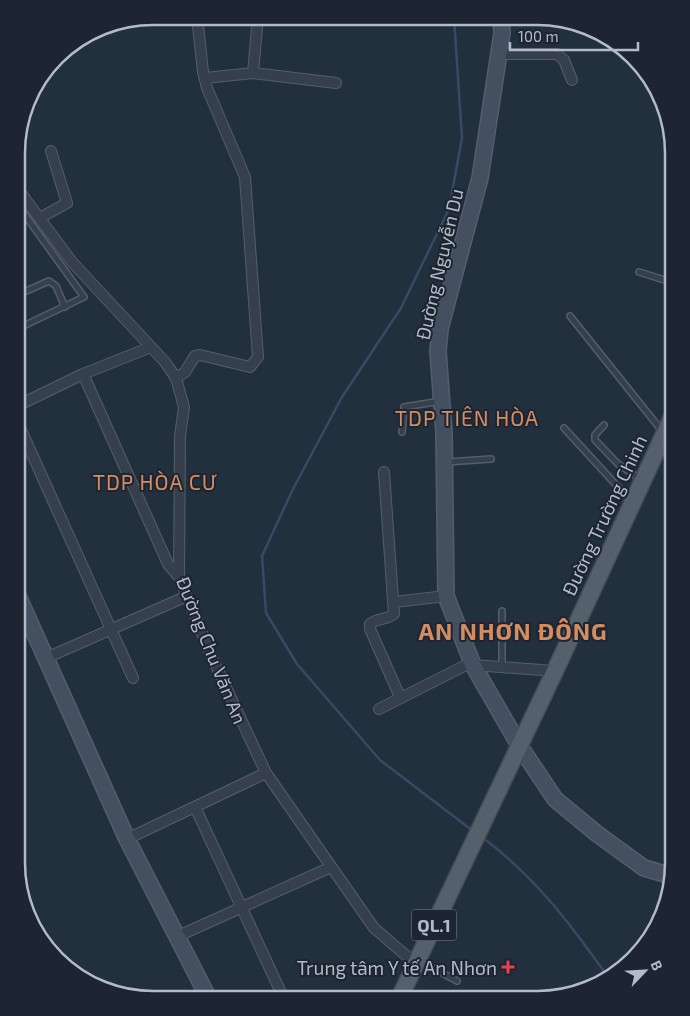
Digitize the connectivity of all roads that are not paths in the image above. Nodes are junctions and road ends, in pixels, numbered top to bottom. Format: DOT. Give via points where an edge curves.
graph roads {
  1 [pos="199,25"];
  2 [pos="257,25"];
  3 [pos="501,25"];
  4 [pos="499,54"];
  5 [pos="253,73"];
  6 [pos="205,78"];
  7 [pos="572,80"];
  8 [pos="336,83"];
  9 [pos="51,151"];
  10 [pos="25,198"];
  11 [pos="25,215"];
  12 [pos="40,218"];
  13 [pos="639,272"];
  14 [pos="665,280"];
  15 [pos="25,290"];
  16 [pos="65,307"];
  17 [pos="570,316"];
  18 [pos="25,325"];
  19 [pos="151,347"];
  20 [pos="83,374"];
  21 [pos="176,378"];
  22 [pos="442,401"];
  23 [pos="25,402"];
  24 [pos="604,425"];
  25 [pos="564,428"];
  26 [pos="402,432"];
  27 [pos="664,433"];
  28 [pos="25,439"];
  29 [pos="491,460"];
  30 [pos="444,462"];
  31 [pos="384,472"];
  32 [pos="642,481"];
  33 [pos="632,502"];
  34 [pos="179,577"];
  35 [pos="187,596"];
  36 [pos="446,596"];
  37 [pos="394,602"];
  38 [pos="502,611"];
  39 [pos="25,613"];
  40 [pos="111,629"];
  41 [pos="46,658"];
  42 [pos="472,663"];
  43 [pos="502,667"];
  44 [pos="555,671"];
  45 [pos="133,678"];
  46 [pos="400,697"];
  47 [pos="379,709"];
  48 [pos="519,745"];
  49 [pos="266,773"];
  50 [pos="195,807"];
  51 [pos="128,838"];
  52 [pos="331,866"];
  53 [pos="665,874"];
  54 [pos="243,906"];
  55 [pos="176,937"];
  56 [pos="417,962"];
  57 [pos="456,981"];
  58 [pos="205,991"];
  59 [pos="280,991"];
  60 [pos="403,991"];
  1 -- 6 [label="street"];
  2 -- 5 [label="street"];
  3 -- 4 [label="street, Đường Nguyễn Du"];
  4 -- 7 [label="street" via="557,54 564,60"];
  4 -- 22 [label="street, Đường Nguyễn Du" via="480,178 440,329 438,351"];
  5 -- 6 [label="street"];
  5 -- 8 [label="street"];
  6 -- 21 [label="street" via="245,177 258,356 250,367 195,356 186,372"];
  9 -- 12 [label="street" via="67,204"];
  10 -- 12 [label="street, Đường Chu Văn An"];
  11 -- 16 [label="lane" via="84,297"];
  12 -- 19 [label="street, Đường Chu Văn An" via="72,262"];
  13 -- 14 [label="lane"];
  15 -- 16 [label="lane" via="49,281 56,286"];
  16 -- 18 [label="lane"];
  17 -- 27 [label="lane"];
  19 -- 20 [label="street"];
  19 -- 21 [label="street, Đường Chu Văn An"];
  20 -- 23 [label="street"];
  20 -- 34 [label="street" via="168,564"];
  21 -- 34 [label="street, Đường Chu Văn An" via="184,407 180,436"];
  22 -- 26 [label="lane" via="404,406"];
  22 -- 30 [label="street, Đường Nguyễn Du"];
  24 -- 32 [label="lane" via="595,440 618,464"];
  25 -- 33 [label="lane"];
  27 -- 32 [label="main road, Đường Trường Chinh / QL.1"];
  28 -- 40 [label="street"];
  29 -- 30 [label="lane"];
  30 -- 36 [label="street, Đường Nguyễn Du"];
  31 -- 37 [label="street"];
  32 -- 33 [label="main road, Đường Trường Chinh / QL.1"];
  33 -- 44 [label="main road, Đường Trường Chinh / QL.1"];
  34 -- 35 [label="street, Đường Chu Văn An"];
  35 -- 40 [label="street"];
  35 -- 49 [label="street, Đường Chu Văn An" via="232,704"];
  36 -- 37 [label="street"];
  36 -- 42 [label="street, Đường Nguyễn Du"];
  37 -- 46 [label="street" via="394,614 374,621 370,628"];
  38 -- 43 [label="lane"];
  39 -- 41 [label="street"];
  40 -- 41 [label="street"];
  40 -- 45 [label="street"];
  41 -- 51 [label="street"];
  42 -- 43 [label="street"];
  42 -- 46 [label="street"];
  42 -- 48 [label="street, Đường Nguyễn Du"];
  43 -- 44 [label="street"];
  44 -- 48 [label="main road, Đường Trường Chinh / QL.1"];
  46 -- 47 [label="street"];
  48 -- 53 [label="street, Đường Nguyễn Du" via="555,799 644,868"];
  48 -- 56 [label="main road, Đường Trường Chinh / QL.1"];
  49 -- 50 [label="street"];
  49 -- 52 [label="street, Đường Chu Văn An"];
  50 -- 51 [label="street"];
  50 -- 54 [label="street"];
  51 -- 55 [label="street"];
  52 -- 54 [label="street"];
  52 -- 56 [label="street, Đường Chu Văn An" via="374,928"];
  54 -- 55 [label="street"];
  54 -- 59 [label="street"];
  55 -- 58 [label="street"];
  56 -- 57 [label="lane"];
  56 -- 60 [label="main road, QL.1"];
}
